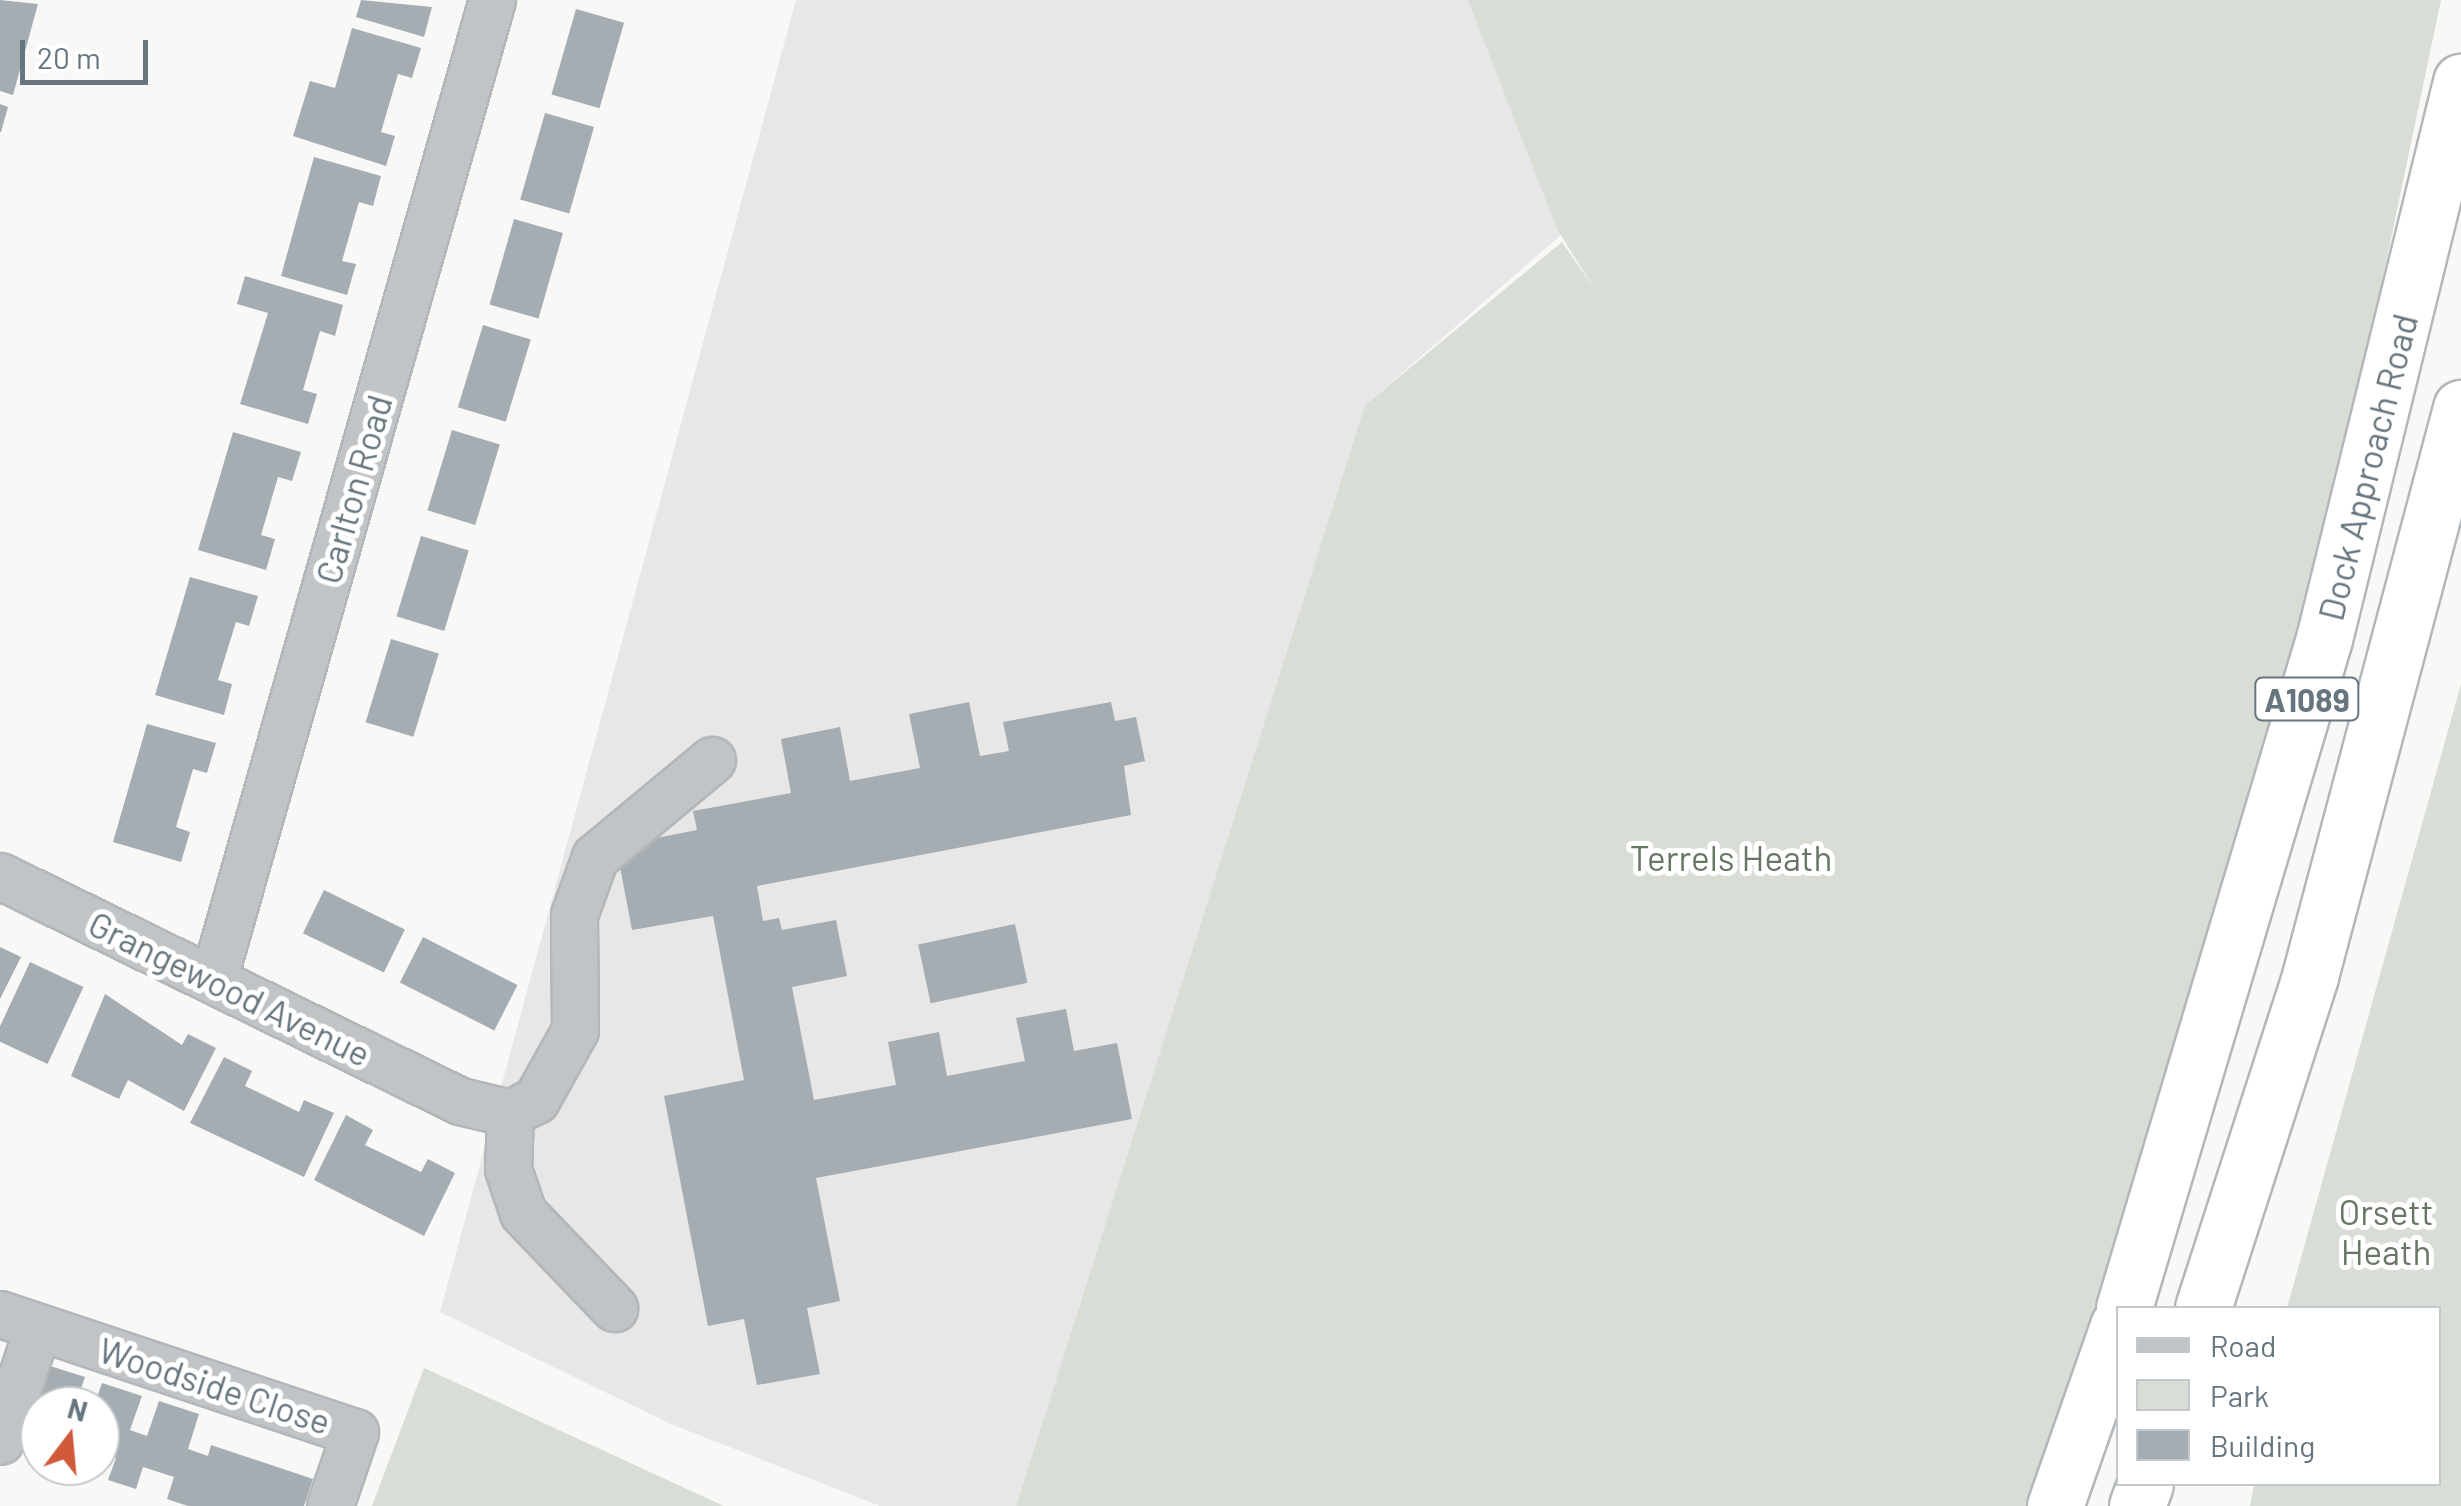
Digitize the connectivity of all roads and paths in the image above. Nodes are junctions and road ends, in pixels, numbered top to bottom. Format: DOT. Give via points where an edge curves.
graph roads {
  1 [pos="492,0"];
  2 [pos="2461,82"];
  3 [pos="2461,408"];
  4 [pos="712,760"];
  5 [pos="0,876"];
  6 [pos="214,977"];
  7 [pos="510,1112"];
  8 [pos="2125,1306"];
  9 [pos="2204,1306"];
  10 [pos="614,1308"];
  11 [pos="19,1320"];
  12 [pos="2116,1332"];
  13 [pos="0,1441"];
  14 [pos="330,1506"];
  15 [pos="2055,1506"];
  1 -- 6 [label="street, Carlton Road"];
  2 -- 8 [label="highway, Dock Approach Road / A1089" via="2324,639"];
  3 -- 9 [label="highway, A1089" via="2310,976"];
  4 -- 7 [label="street" via="596,857 574,915 575,1030 536,1100"];
  5 -- 6 [label="street, Grangewood Avenue"];
  6 -- 7 [label="street, Grangewood Avenue" via="460,1101"];
  7 -- 10 [label="street" via="508,1168 522,1213"];
  11 -- 13 [label="street"];
  11 -- 14 [label="street, Woodside Close" via="355,1432"];
  12 -- 15 [label="highway"];
}
